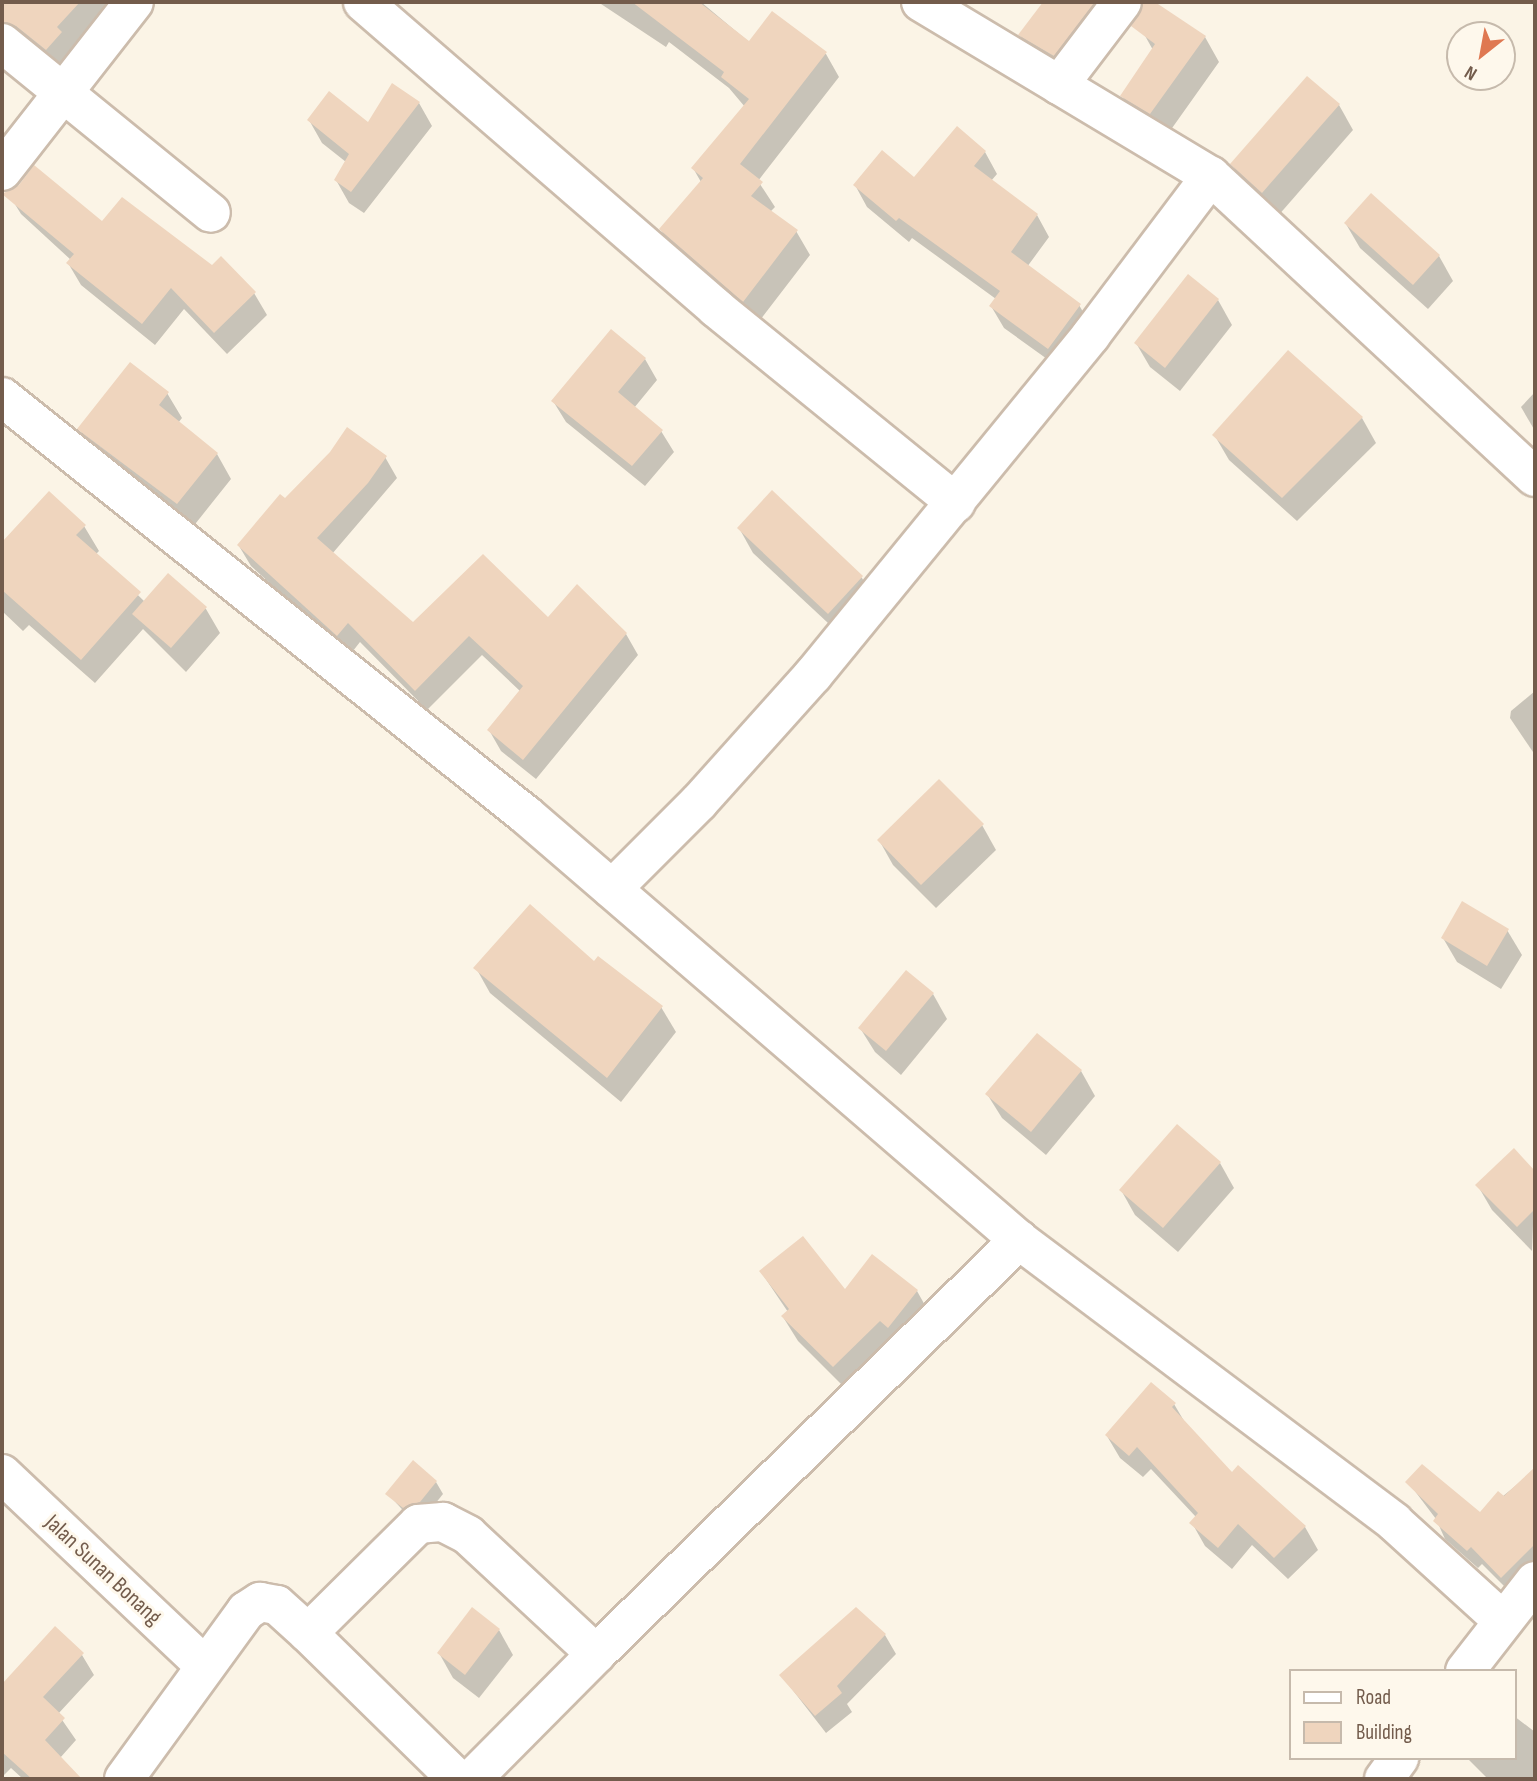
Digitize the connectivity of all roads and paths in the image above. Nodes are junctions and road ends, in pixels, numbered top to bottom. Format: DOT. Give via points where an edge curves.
graph roads {
  1 [pos="134,2"];
  2 [pos="363,2"];
  3 [pos="921,2"];
  4 [pos="1122,2"];
  5 [pos="2,43"];
  6 [pos="1059,85"];
  7 [pos="61,91"];
  8 [pos="2,171"];
  9 [pos="1211,176"];
  10 [pos="211,213"];
  11 [pos="2,397"];
  12 [pos="1535,477"];
  13 [pos="956,503"];
  14 [pos="612,888"];
  15 [pos="1019,1240"];
  16 [pos="2,1474"];
  17 [pos="1535,1581"];
  18 [pos="1502,1620"];
  19 [pos="308,1633"];
  20 [pos="596,1654"];
  21 [pos="205,1666"];
  22 [pos="1466,1669"];
  23 [pos="1398,1760"];
  24 [pos="124,1779"];
  25 [pos="457,1779"];
  26 [pos="472,1779"];
  27 [pos="1384,1779"];
  1 -- 7 [label="street"];
  2 -- 13 [label="street" via="716,308"];
  3 -- 6 [label="street"];
  4 -- 6 [label="street"];
  5 -- 7 [label="street"];
  6 -- 9 [label="street"];
  7 -- 8 [label="street"];
  7 -- 10 [label="street"];
  9 -- 12 [label="street"];
  9 -- 13 [label="street"];
  11 -- 14 [label="street"];
  13 -- 14 [label="street" via="805,685 699,802"];
  14 -- 15 [label="street"];
  15 -- 18 [label="street" via="1394,1522"];
  15 -- 20 [label="street"];
  16 -- 21 [label="street, Jalan Sunan Bonang"];
  17 -- 18 [label="street"];
  18 -- 22 [label="street"];
  19 -- 20 [label="street" via="418,1524 443,1522 468,1535"];
  19 -- 21 [label="street" via="276,1605 260,1602 246,1611"];
  19 -- 25 [label="street"];
  20 -- 26 [label="street"];
  21 -- 24 [label="street"];
  23 -- 27 [label="street"];
}
